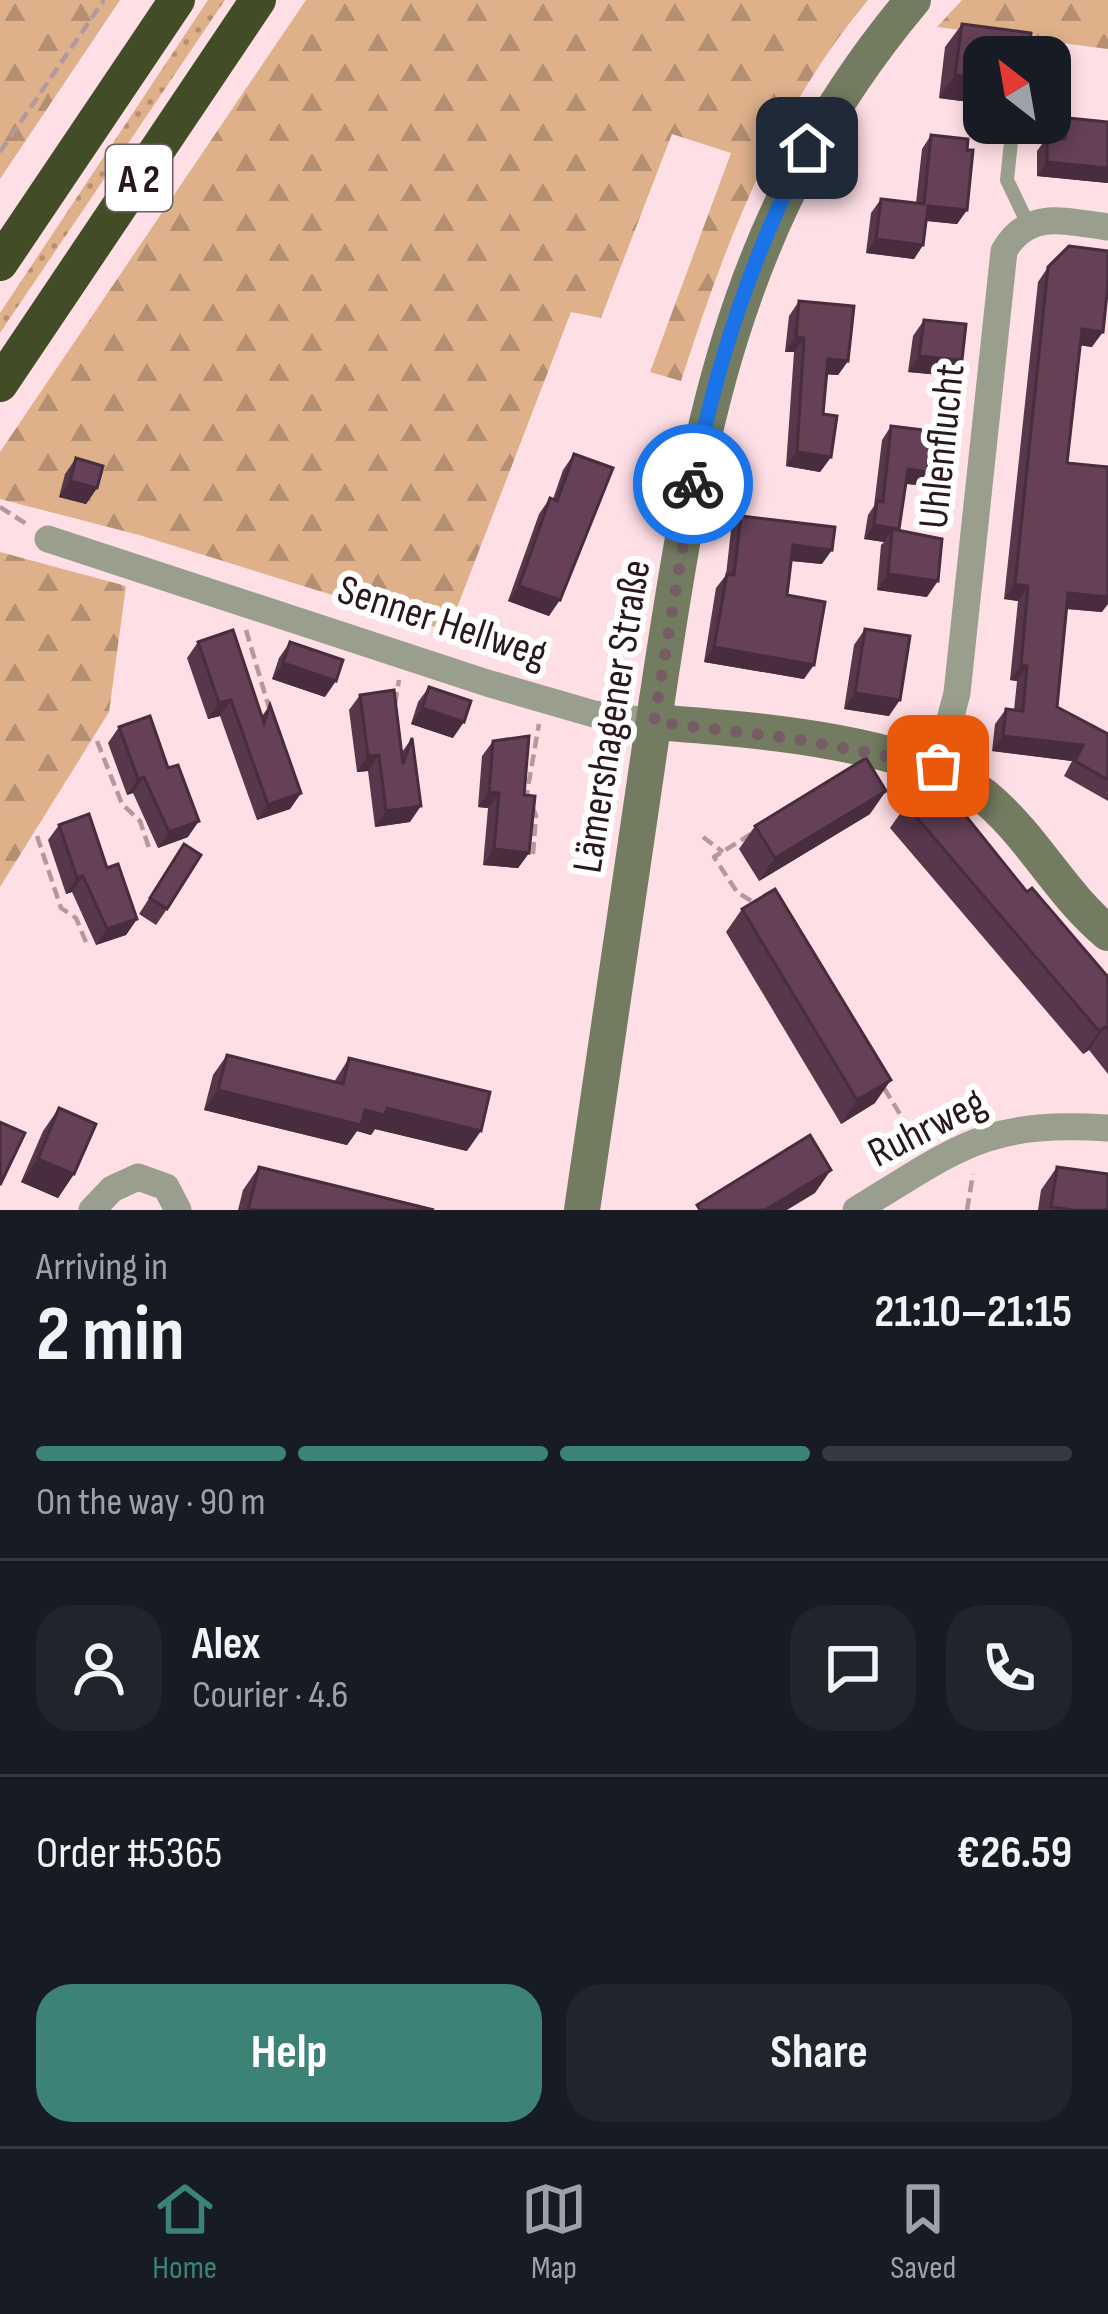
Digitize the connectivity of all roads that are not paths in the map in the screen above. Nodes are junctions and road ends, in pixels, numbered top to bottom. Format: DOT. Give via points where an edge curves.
graph roads {
  1 [pos="177,0"];
  2 [pos="258,0"];
  3 [pos="913,0"];
  4 [pos="1010,144"];
  5 [pos="1028,224"];
  6 [pos="1108,227"];
  7 [pos="0,263"];
  8 [pos="0,384"];
  9 [pos="48,538"];
  10 [pos="654,722"];
  11 [pos="938,766"];
  12 [pos="1108,932"];
  13 [pos="1108,1128"];
  14 [pos="92,1210"];
  15 [pos="178,1210"];
  16 [pos="582,1210"];
  17 [pos="856,1210"];
  1 -- 7 [label="highway, A 2"];
  2 -- 8 [label="highway, A 2"];
  3 -- 10 [label="main road, Lämershagener Straße" via="827,114 747,279 700,447"];
  4 -- 5 [label="lane" via="1006,180"];
  5 -- 6 [label="street"];
  5 -- 11 [label="street, Uhlenflucht" via="1004,250 957,693"];
  9 -- 10 [label="street, Senner Hellweg" via="543,700"];
  10 -- 11 [label="main road, Senner Hellweg"];
  10 -- 16 [label="main road, Lämershagener Straße"];
  11 -- 12 [label="main road, Senner Hellweg" via="993,803"];
  13 -- 17 [label="street, Ruhrweg" via="1013,1128 965,1144"];
  14 -- 15 [label="street" via="138,1177 166,1187"];
}
